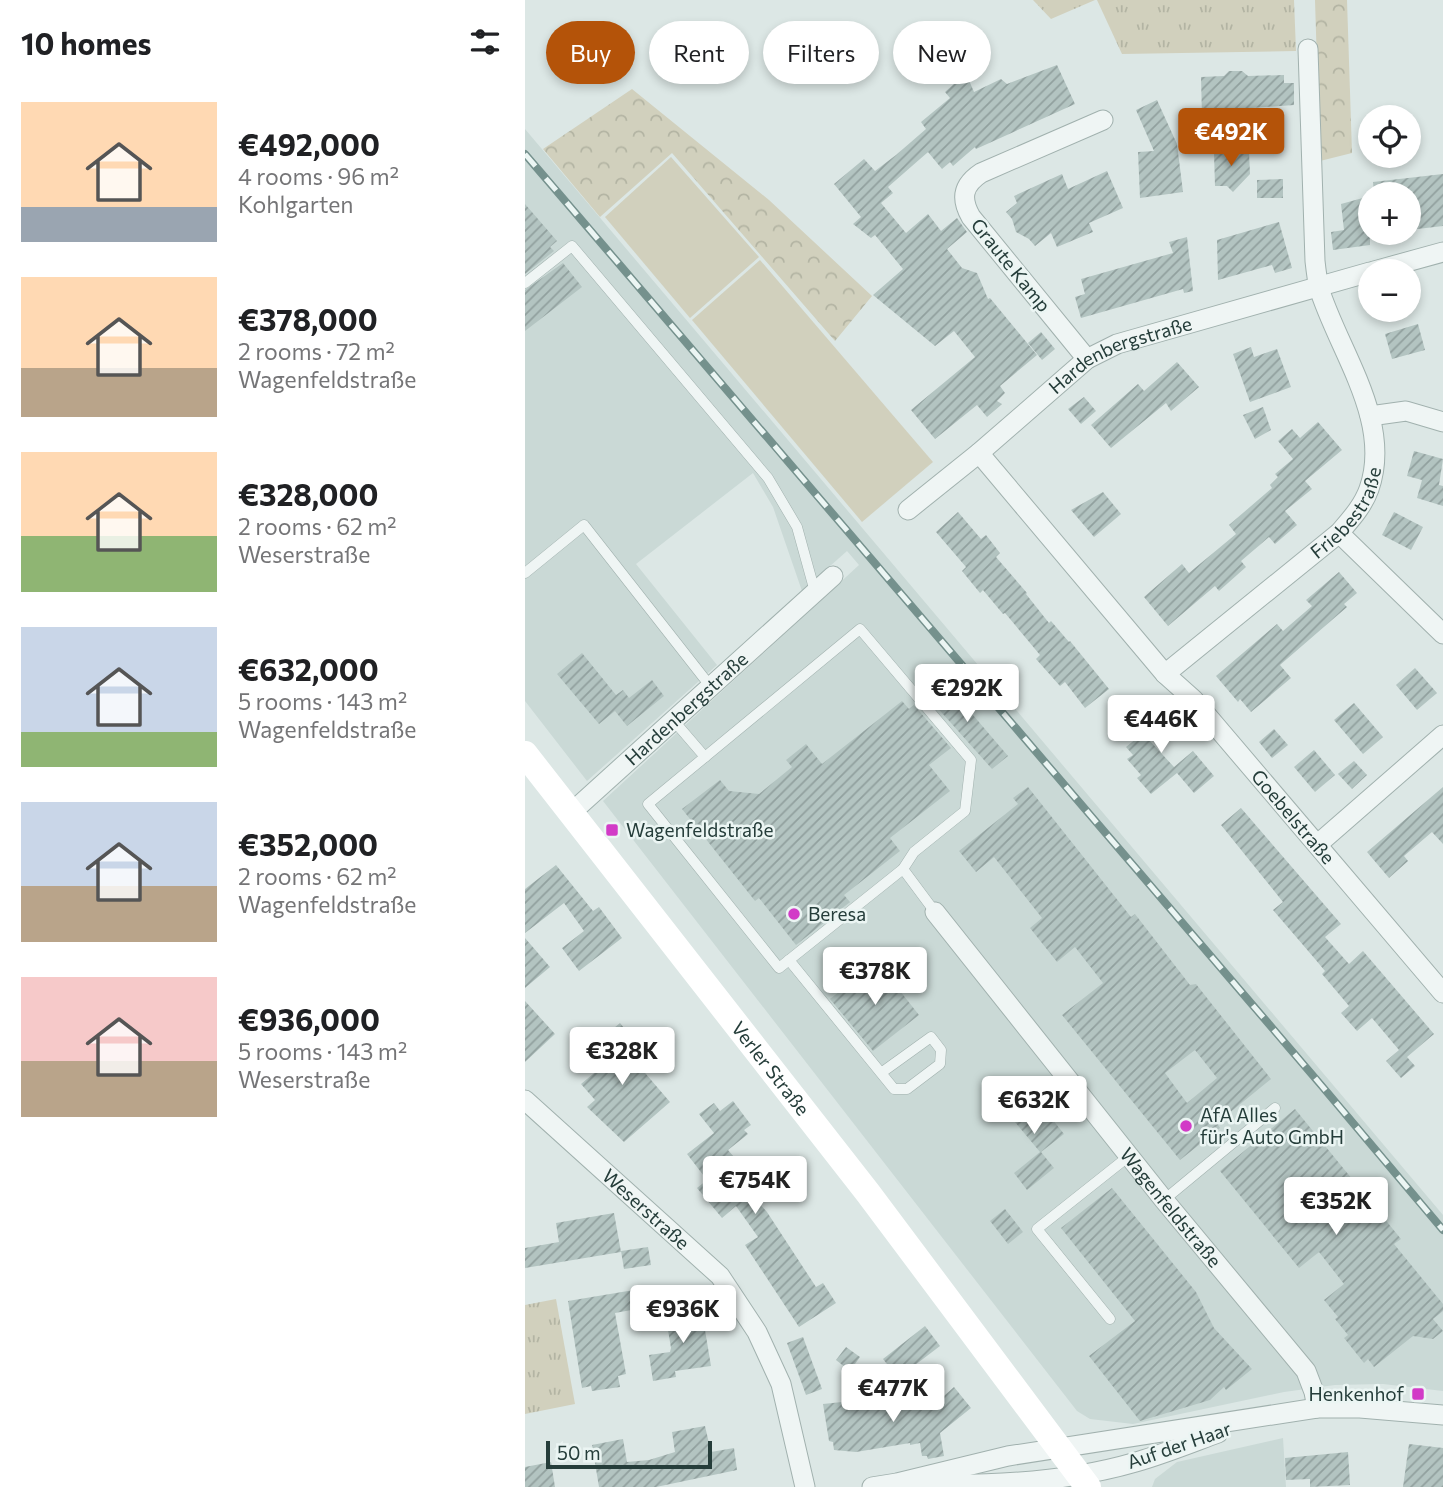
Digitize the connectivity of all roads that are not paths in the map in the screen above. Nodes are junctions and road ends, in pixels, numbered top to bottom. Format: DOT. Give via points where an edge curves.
graph roads {
  1 [pos="1308,49"];
  2 [pos="1103,121"];
  3 [pos="1443,252"];
  4 [pos="1418,259"];
  5 [pos="1358,276"];
  6 [pos="525,283"];
  7 [pos="1319,287"];
  8 [pos="1087,359"];
  9 [pos="1370,416"];
  10 [pos="1443,422"];
  11 [pos="979,453"];
  12 [pos="908,510"];
  13 [pos="1339,533"];
  14 [pos="525,573"];
  15 [pos="833,576"];
  16 [pos="816,592"];
  17 [pos="1443,634"];
  18 [pos="1165,674"];
  19 [pos="711,687"];
  20 [pos="674,721"];
  21 [pos="1443,735"];
  22 [pos="525,754"];
  23 [pos="705,757"];
  24 [pos="572,812"];
  25 [pos="1318,844"];
  26 [pos="903,869"];
  27 [pos="935,912"];
  28 [pos="789,960"];
  29 [pos="1443,993"];
  30 [pos="881,1073"];
  31 [pos="525,1100"];
  32 [pos="1275,1108"];
  33 [pos="1129,1156"];
  34 [pos="1164,1200"];
  35 [pos="1111,1319"];
  36 [pos="1317,1408"];
  37 [pos="1443,1415"];
  38 [pos="1251,1420"];
  39 [pos="1060,1447"];
  40 [pos="979,1463"];
  41 [pos="1084,1481"];
  42 [pos="897,1483"];
  43 [pos="993,1485"];
  44 [pos="805,1487"];
  45 [pos="872,1487"];
  1 -- 7 [label="street, Friebestraße"];
  2 -- 8 [label="street, Graute Kamp" via="981,173 970,180 963,204"];
  3 -- 4 [label="street, Hardenbergstraße"];
  5 -- 7 [label="street, Hardenbergstraße"];
  6 -- 16 [label="lane" via="572,246 768,478 797,527"];
  7 -- 8 [label="street, Hardenbergstraße" via="1117,344"];
  7 -- 9 [label="street, Friebestraße"];
  8 -- 11 [label="street, Hardenbergstraße"];
  9 -- 10 [label="street" via="1406,411"];
  9 -- 13 [label="street, Friebestraße" via="1375,464 1369,489"];
  11 -- 12 [label="street, Hardenbergstraße"];
  11 -- 18 [label="street, Goebelstraße"];
  13 -- 17 [label="street"];
  13 -- 18 [label="street, Friebestraße"];
  14 -- 19 [label="lane" via="584,525"];
  15 -- 16 [label="street, Hardenbergstraße"];
  16 -- 19 [label="street, Hardenbergstraße"];
  18 -- 25 [label="street, Goebelstraße" via="1193,699"];
  19 -- 20 [label="street, Hardenbergstraße"];
  20 -- 23 [label="lane"];
  20 -- 24 [label="street, Hardenbergstraße"];
  21 -- 25 [label="street"];
  22 -- 24 [label="main road, Verler Straße"];
  23 -- 26 [label="lane" via="860,629 971,760 965,811 914,852"];
  23 -- 28 [label="lane" via="648,804 779,968"];
  24 -- 39 [label="main road, Verler Straße"];
  25 -- 29 [label="street, Goebelstraße"];
  26 -- 27 [label="lane"];
  26 -- 28 [label="lane"];
  27 -- 33 [label="street, Wagenfeldstraße"];
  28 -- 30 [label="lane"];
  30 -- 30 [label="lane" via="931,1037 941,1051 940,1064 907,1089 894,1089"];
  31 -- 44 [label="street, Weserstraße" via="720,1276 757,1332 781,1384"];
  32 -- 34 [label="lane"];
  33 -- 34 [label="street, Wagenfeldstraße"];
  33 -- 35 [label="lane" via="1037,1229"];
  34 -- 36 [label="street, Wagenfeldstraße" via="1306,1371"];
  36 -- 37 [label="street, Auf der Haar"];
  36 -- 38 [label="street, Auf der Haar"];
  38 -- 39 [label="street, Auf der Haar"];
  38 -- 41 [label="street, Auf der Haar"];
  39 -- 40 [label="street, Auf der Haar"];
  39 -- 41 [label="main road, Verler Straße"];
  40 -- 42 [label="street, Auf der Haar"];
  40 -- 43 [label="street"];
  41 -- 43 [label="street, Auf der Haar"];
  42 -- 43 [label="street, Auf der Haar"];
  42 -- 45 [label="street, Auf der Haar"];
}
